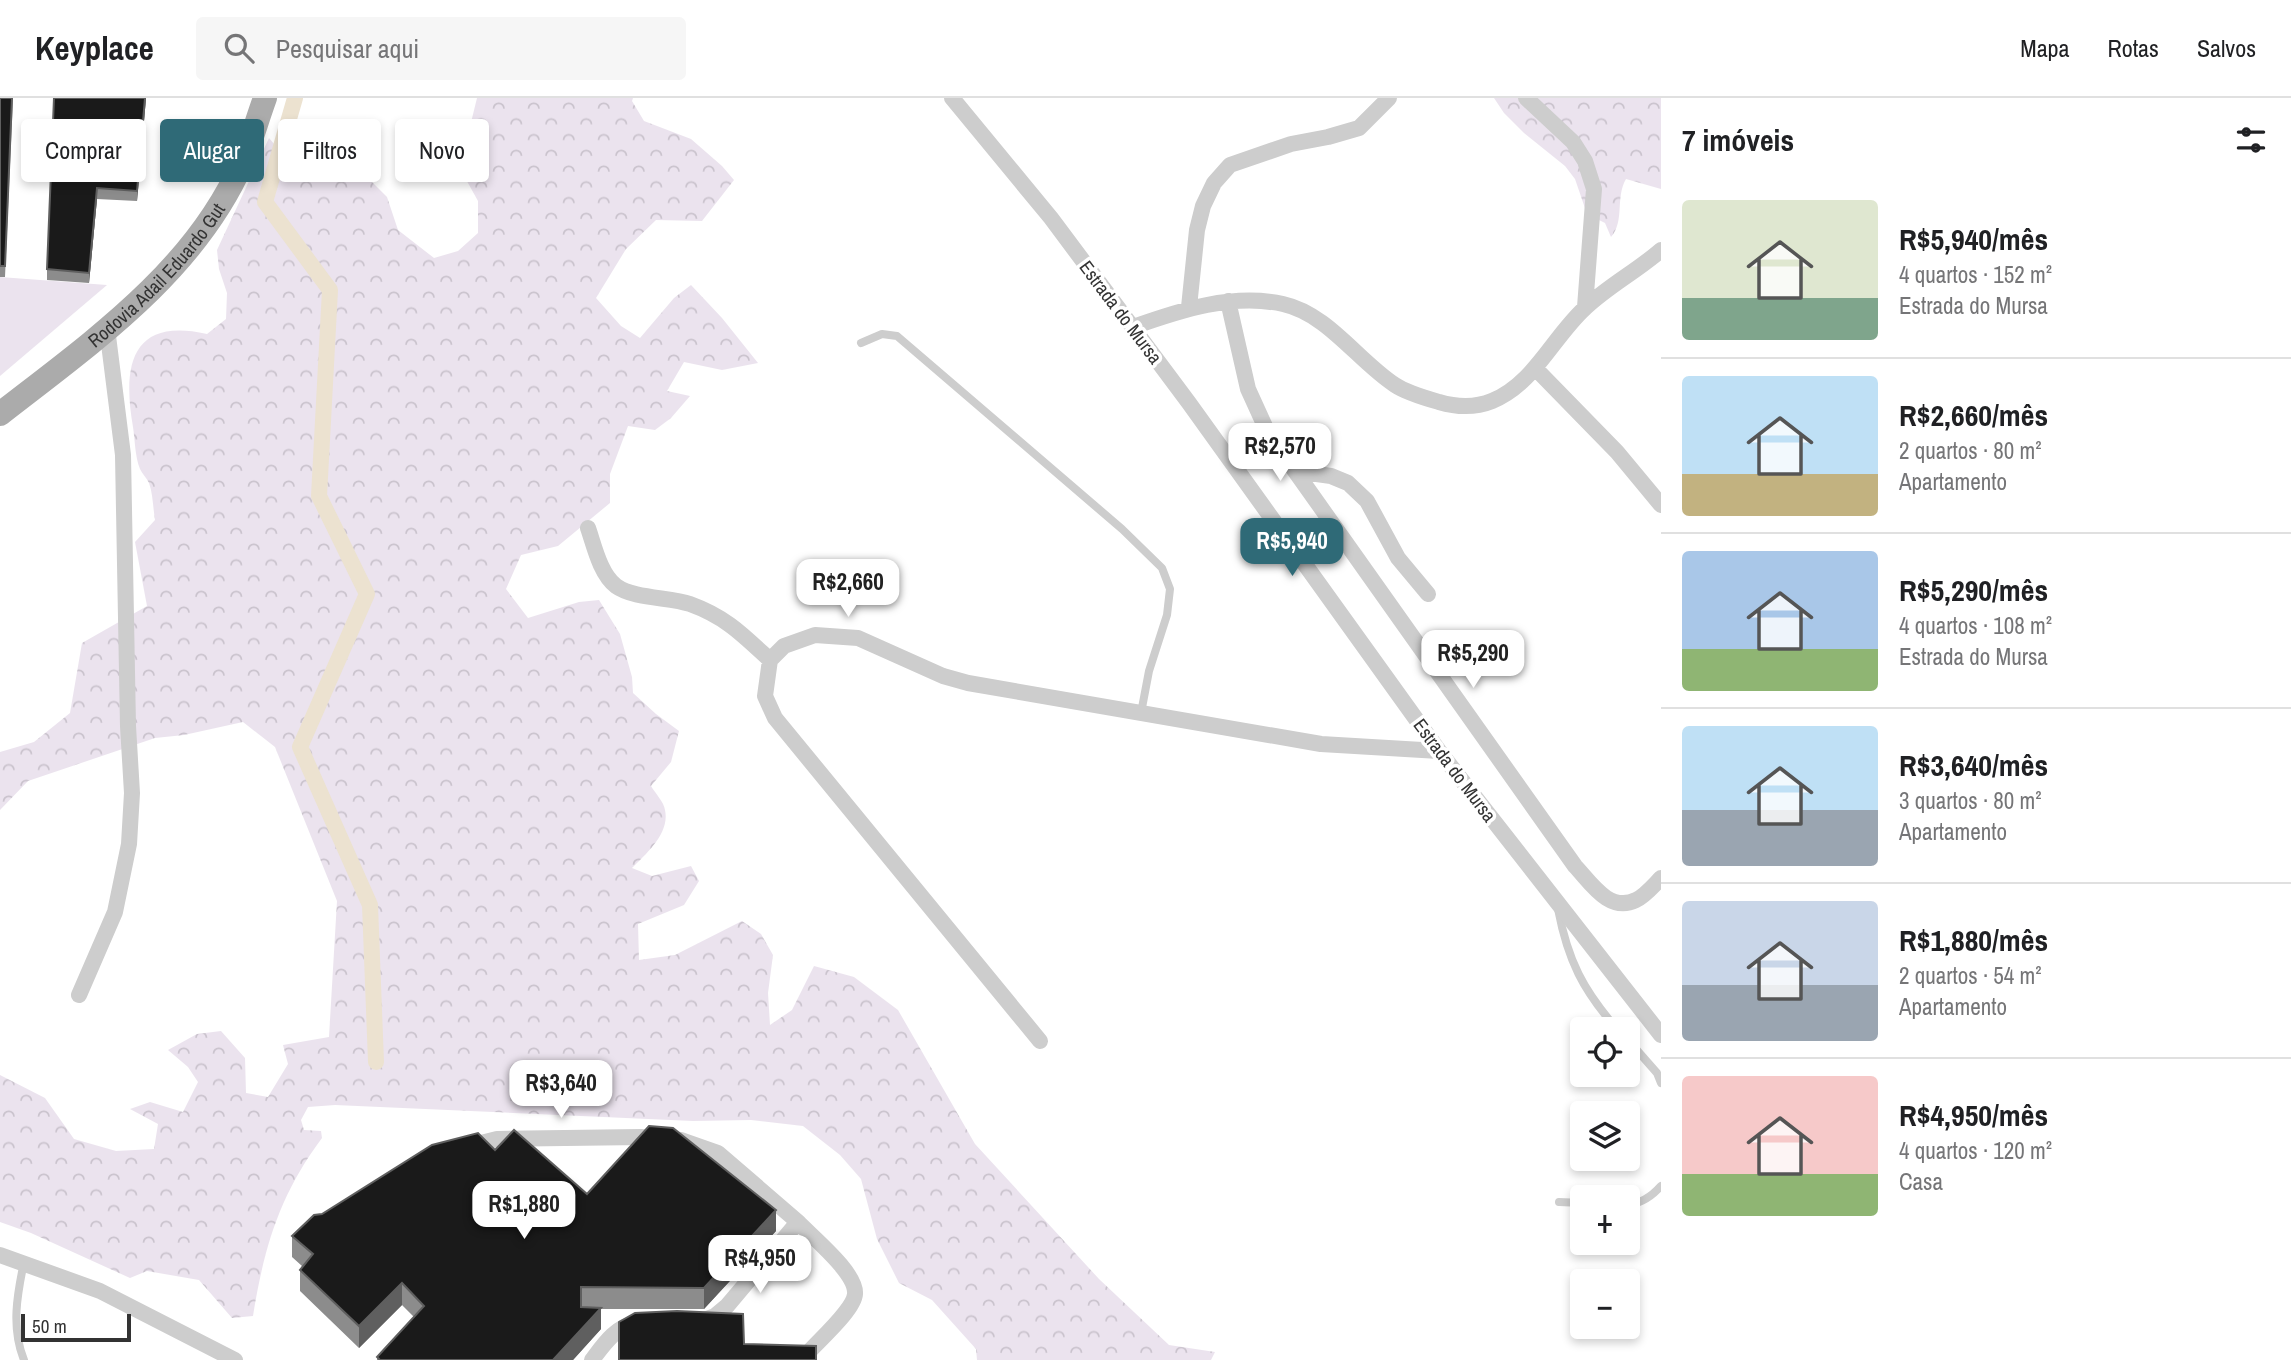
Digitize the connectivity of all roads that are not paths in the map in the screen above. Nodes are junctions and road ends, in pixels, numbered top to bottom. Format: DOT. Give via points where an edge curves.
graph roads {
  1 [pos="265,98"];
  2 [pos="953,98"];
  3 [pos="1389,98"];
  4 [pos="1526,98"];
  5 [pos="1661,250"];
  6 [pos="1228,301"];
  7 [pos="1189,307"];
  8 [pos="1585,307"];
  9 [pos="1133,327"];
  10 [pos="107,328"];
  11 [pos="862,343"];
  12 [pos="1535,368"];
  13 [pos="0,414"];
  14 [pos="1295,471"];
  15 [pos="1661,505"];
  16 [pos="587,528"];
  17 [pos="1428,594"];
  18 [pos="770,660"];
  19 [pos="1141,713"];
  20 [pos="1439,751"];
  21 [pos="1661,878"];
  22 [pos="1556,903"];
  23 [pos="79,995"];
  24 [pos="1607,1017"];
  25 [pos="1661,1035"];
  26 [pos="1040,1041"];
  27 [pos="1640,1054"];
  28 [pos="1661,1083"];
  29 [pos="450,1150"];
  30 [pos="1661,1186"];
  31 [pos="1559,1202"];
  32 [pos="1570,1202"];
  33 [pos="1640,1202"];
  34 [pos="798,1222"];
  35 [pos="0,1255"];
  36 [pos="24,1262"];
  37 [pos="691,1321"];
  38 [pos="656,1323"];
  39 [pos="807,1354"];
  40 [pos="24,1360"];
  41 [pos="235,1360"];
  42 [pos="592,1360"];
  1 -- 10 [label="main road, Rodovia Adail Eduardo Gut" via="241,164 191,247 159,284"];
  2 -- 9 [label="street, Estrada do Mursa"];
  3 -- 7 [label="street" via="1359,128 1230,164 1214,183 1196,230"];
  4 -- 8 [label="street" via="1573,142 1594,189"];
  5 -- 8 [label="street"];
  6 -- 7 [label="street"];
  6 -- 12 [label="street" via="1286,304 1308,315 1396,386 1451,406 1491,402"];
  6 -- 14 [label="street" via="1248,389 1268,433"];
  7 -- 9 [label="street"];
  8 -- 12 [label="street"];
  9 -- 20 [label="street, Estrada do Mursa"];
  10 -- 13 [label="main road, Rodovia Adail Eduardo Gut"];
  10 -- 23 [label="street" via="123,455 132,793 129,844 115,912"];
  11 -- 19 [label="lane" via="882,334 897,336 1122,528 1162,568 1170,589 1167,615"];
  12 -- 15 [label="street"];
  14 -- 17 [label="street" via="1348,483 1367,501 1398,558"];
  14 -- 21 [label="street" via="1575,866 1603,897 1621,904 1638,900"];
  16 -- 18 [label="street" via="616,586 689,603 725,619"];
  18 -- 19 [label="street" via="784,646 815,635 858,638 968,683"];
  18 -- 26 [label="street" via="765,696 775,718"];
  19 -- 20 [label="street" via="1321,744"];
  20 -- 22 [label="street, Estrada do Mursa"];
  22 -- 24 [label="lane" via="1565,945 1577,972"];
  22 -- 25 [label="street, Estrada do Mursa"];
  27 -- 28 [label="lane"];
  29 -- 34 [label="street" via="497,1139 681,1140 718,1153"];
  30 -- 33 [label="lane"];
  31 -- 32 [label="lane"];
  34 -- 37 [label="street" via="727,1306 715,1316"];
  34 -- 39 [label="street" via="847,1272 855,1295 850,1307"];
  35 -- 36 [label="street"];
  36 -- 40 [label="lane" via="16,1298"];
  36 -- 41 [label="street" via="100,1290"];
  38 -- 42 [label="street" via="619,1330"];
}
